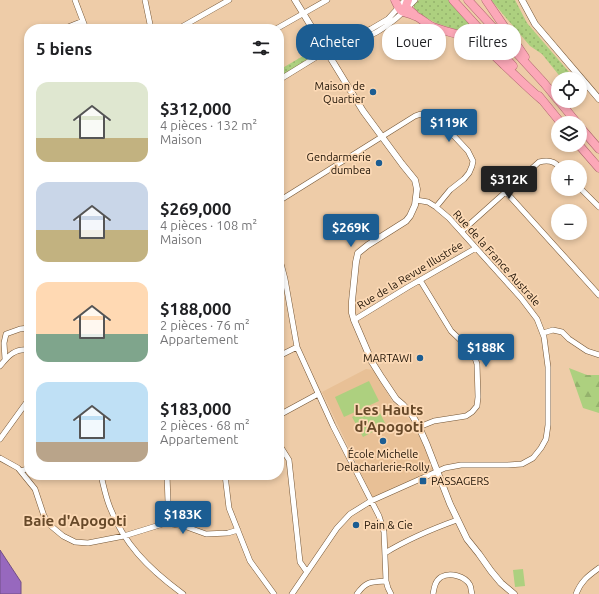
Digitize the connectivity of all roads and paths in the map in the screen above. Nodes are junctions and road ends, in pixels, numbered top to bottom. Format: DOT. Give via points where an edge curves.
graph roads {
  1 [pos="75,0"];
  2 [pos="145,0"];
  3 [pos="229,0"];
  4 [pos="295,0"];
  5 [pos="327,0"];
  6 [pos="453,0"];
  7 [pos="468,0"];
  8 [pos="486,0"];
  9 [pos="522,0"];
  10 [pos="405,3"];
  11 [pos="303,14"];
  12 [pos="83,21"];
  13 [pos="76,24"];
  14 [pos="84,24"];
  15 [pos="151,24"];
  16 [pos="187,24"];
  17 [pos="309,24"];
  18 [pos="284,25"];
  19 [pos="374,27"];
  20 [pos="312,60"];
  21 [pos="331,60"];
  22 [pos="284,77"];
  23 [pos="544,83"];
  24 [pos="551,92"];
  25 [pos="599,99"];
  26 [pos="542,100"];
  27 [pos="564,108"];
  28 [pos="555,116"];
  29 [pos="571,116"];
  30 [pos="587,135"];
  31 [pos="382,137"];
  32 [pos="599,149"];
  33 [pos="585,152"];
  34 [pos="551,161"];
  35 [pos="599,168"];
  36 [pos="506,192"];
  37 [pos="587,195"];
  38 [pos="284,198"];
  39 [pos="416,200"];
  40 [pos="436,207"];
  41 [pos="599,207"];
  42 [pos="462,231"];
  43 [pos="476,248"];
  44 [pos="284,275"];
  45 [pos="420,280"];
  46 [pos="599,295"];
  47 [pos="354,320"];
  48 [pos="24,329"];
  49 [pos="543,333"];
  50 [pos="297,347"];
  51 [pos="24,349"];
  52 [pos="284,354"];
  53 [pos="599,355"];
  54 [pos="5,359"];
  55 [pos="0,366"];
  56 [pos="318,394"];
  57 [pos="24,406"];
  58 [pos="284,412"];
  59 [pos="419,427"];
  60 [pos="0,439"];
  61 [pos="284,452"];
  62 [pos="0,458"];
  63 [pos="24,470"];
  64 [pos="21,471"];
  65 [pos="437,471"];
  66 [pos="24,475"];
  67 [pos="28,480"];
  68 [pos="102,480"];
  69 [pos="167,480"];
  70 [pos="226,480"];
  71 [pos="371,501"];
  72 [pos="457,520"];
  73 [pos="166,523"];
  74 [pos="238,530"];
  75 [pos="124,536"];
  76 [pos="385,553"];
  77 [pos="599,568"];
  78 [pos="307,572"];
  79 [pos="386,581"];
  80 [pos="183,594"];
  81 [pos="274,594"];
  82 [pos="292,594"];
  83 [pos="357,594"];
  84 [pos="391,594"];
  85 [pos="433,594"];
  86 [pos="472,594"];
  87 [pos="514,594"];
  88 [pos="576,594"];
  1 -- 12 [label="street"];
  2 -- 15 [label="street"];
  3 -- 16 [label="street"];
  4 -- 11 [label="street"];
  5 -- 11 [label="street"];
  6 -- 26 [label="highway"];
  7 -- 23 [label="highway"];
  8 -- 23 [label="highway"];
  9 -- 25 [label="street" via="535,24"];
  10 -- 19 [label="street" via="388,19"];
  10 -- 26 [label="highway" via="414,15 425,23 473,40 488,50"];
  11 -- 17 [label="street"];
  11 -- 18 [label="street"];
  12 -- 13 [label="street"];
  12 -- 14 [label="street"];
  20 -- 22 [label="street"];
  21 -- 31 [label="street"];
  23 -- 24 [label="highway"];
  26 -- 28 [label="highway"];
  27 -- 29 [label="highway"];
  30 -- 32 [label="highway"];
  31 -- 38 [label="street"];
  31 -- 39 [label="street" via="415,180"];
  31 -- 40 [label="street" via="414,116 425,114 439,120 468,151 472,161 469,173"];
  33 -- 35 [label="highway"];
  34 -- 36 [label="street" via="539,162"];
  36 -- 42 [label="street"];
  36 -- 46 [label="street"];
  37 -- 41 [label="street"];
  39 -- 40 [label="street, Rue de la France Australe" via="428,202"];
  39 -- 47 [label="street" via="413,211 406,221 358,253 352,301"];
  40 -- 42 [label="street, Rue de la France Australe"];
  42 -- 43 [label="street, Rue de la France Australe"];
  43 -- 45 [label="street, Rue de la Revue Illustrée"];
  43 -- 49 [label="street, Rue de la France Australe" via="526,304"];
  44 -- 50 [label="street"];
  45 -- 47 [label="street, Rue de la Revue Illustrée"];
  45 -- 59 [label="street" via="451,331 472,351 477,364 478,397 477,406 466,416 434,421"];
  47 -- 59 [label="street" via="372,362 396,399 412,415"];
  48 -- 54 [label="street" via="6,334"];
  49 -- 53 [label="street" via="553,330 562,332 588,351"];
  49 -- 65 [label="street, Rue de la France Australe" via="548,367 548,425 546,439 541,448 533,458 522,464 461,465"];
  50 -- 52 [label="street"];
  50 -- 56 [label="street"];
  51 -- 54 [label="street" via="12,352"];
  54 -- 55 [label="street"];
  56 -- 58 [label="street"];
  56 -- 71 [label="street"];
  57 -- 60 [label="street"];
  59 -- 65 [label="street"];
  61 -- 78 [label="street" via="289,460 300,562"];
  62 -- 64 [label="street"];
  63 -- 64 [label="street"];
  64 -- 66 [label="street"];
  65 -- 71 [label="street, Rue de la France Australe"];
  65 -- 72 [label="street"];
  67 -- 75 [label="street" via="35,489 44,516 63,536 75,542 88,543"];
  68 -- 75 [label="street" via="107,501"];
  69 -- 73 [label="street"];
  70 -- 74 [label="street" via="229,508"];
  71 -- 76 [label="street" via="384,532"];
  71 -- 78 [label="street, Rue de la France Australe" via="350,514 337,528"];
  72 -- 76 [label="street" via="427,531"];
  72 -- 87 [label="street" via="467,539 491,571"];
  73 -- 74 [label="street" via="206,534"];
  73 -- 75 [label="street"];
  74 -- 81 [label="street" via="250,561"];
  75 -- 80 [label="street" via="147,565"];
  76 -- 79 [label="street"];
  77 -- 88 [label="street" via="583,581"];
  78 -- 82 [label="street, Rue de la France Australe"];
  79 -- 83 [label="street" via="365,584"];
  79 -- 84 [label="street"];
  85 -- 86 [label="street" via="435,583 441,577 449,575 465,579"];
}
